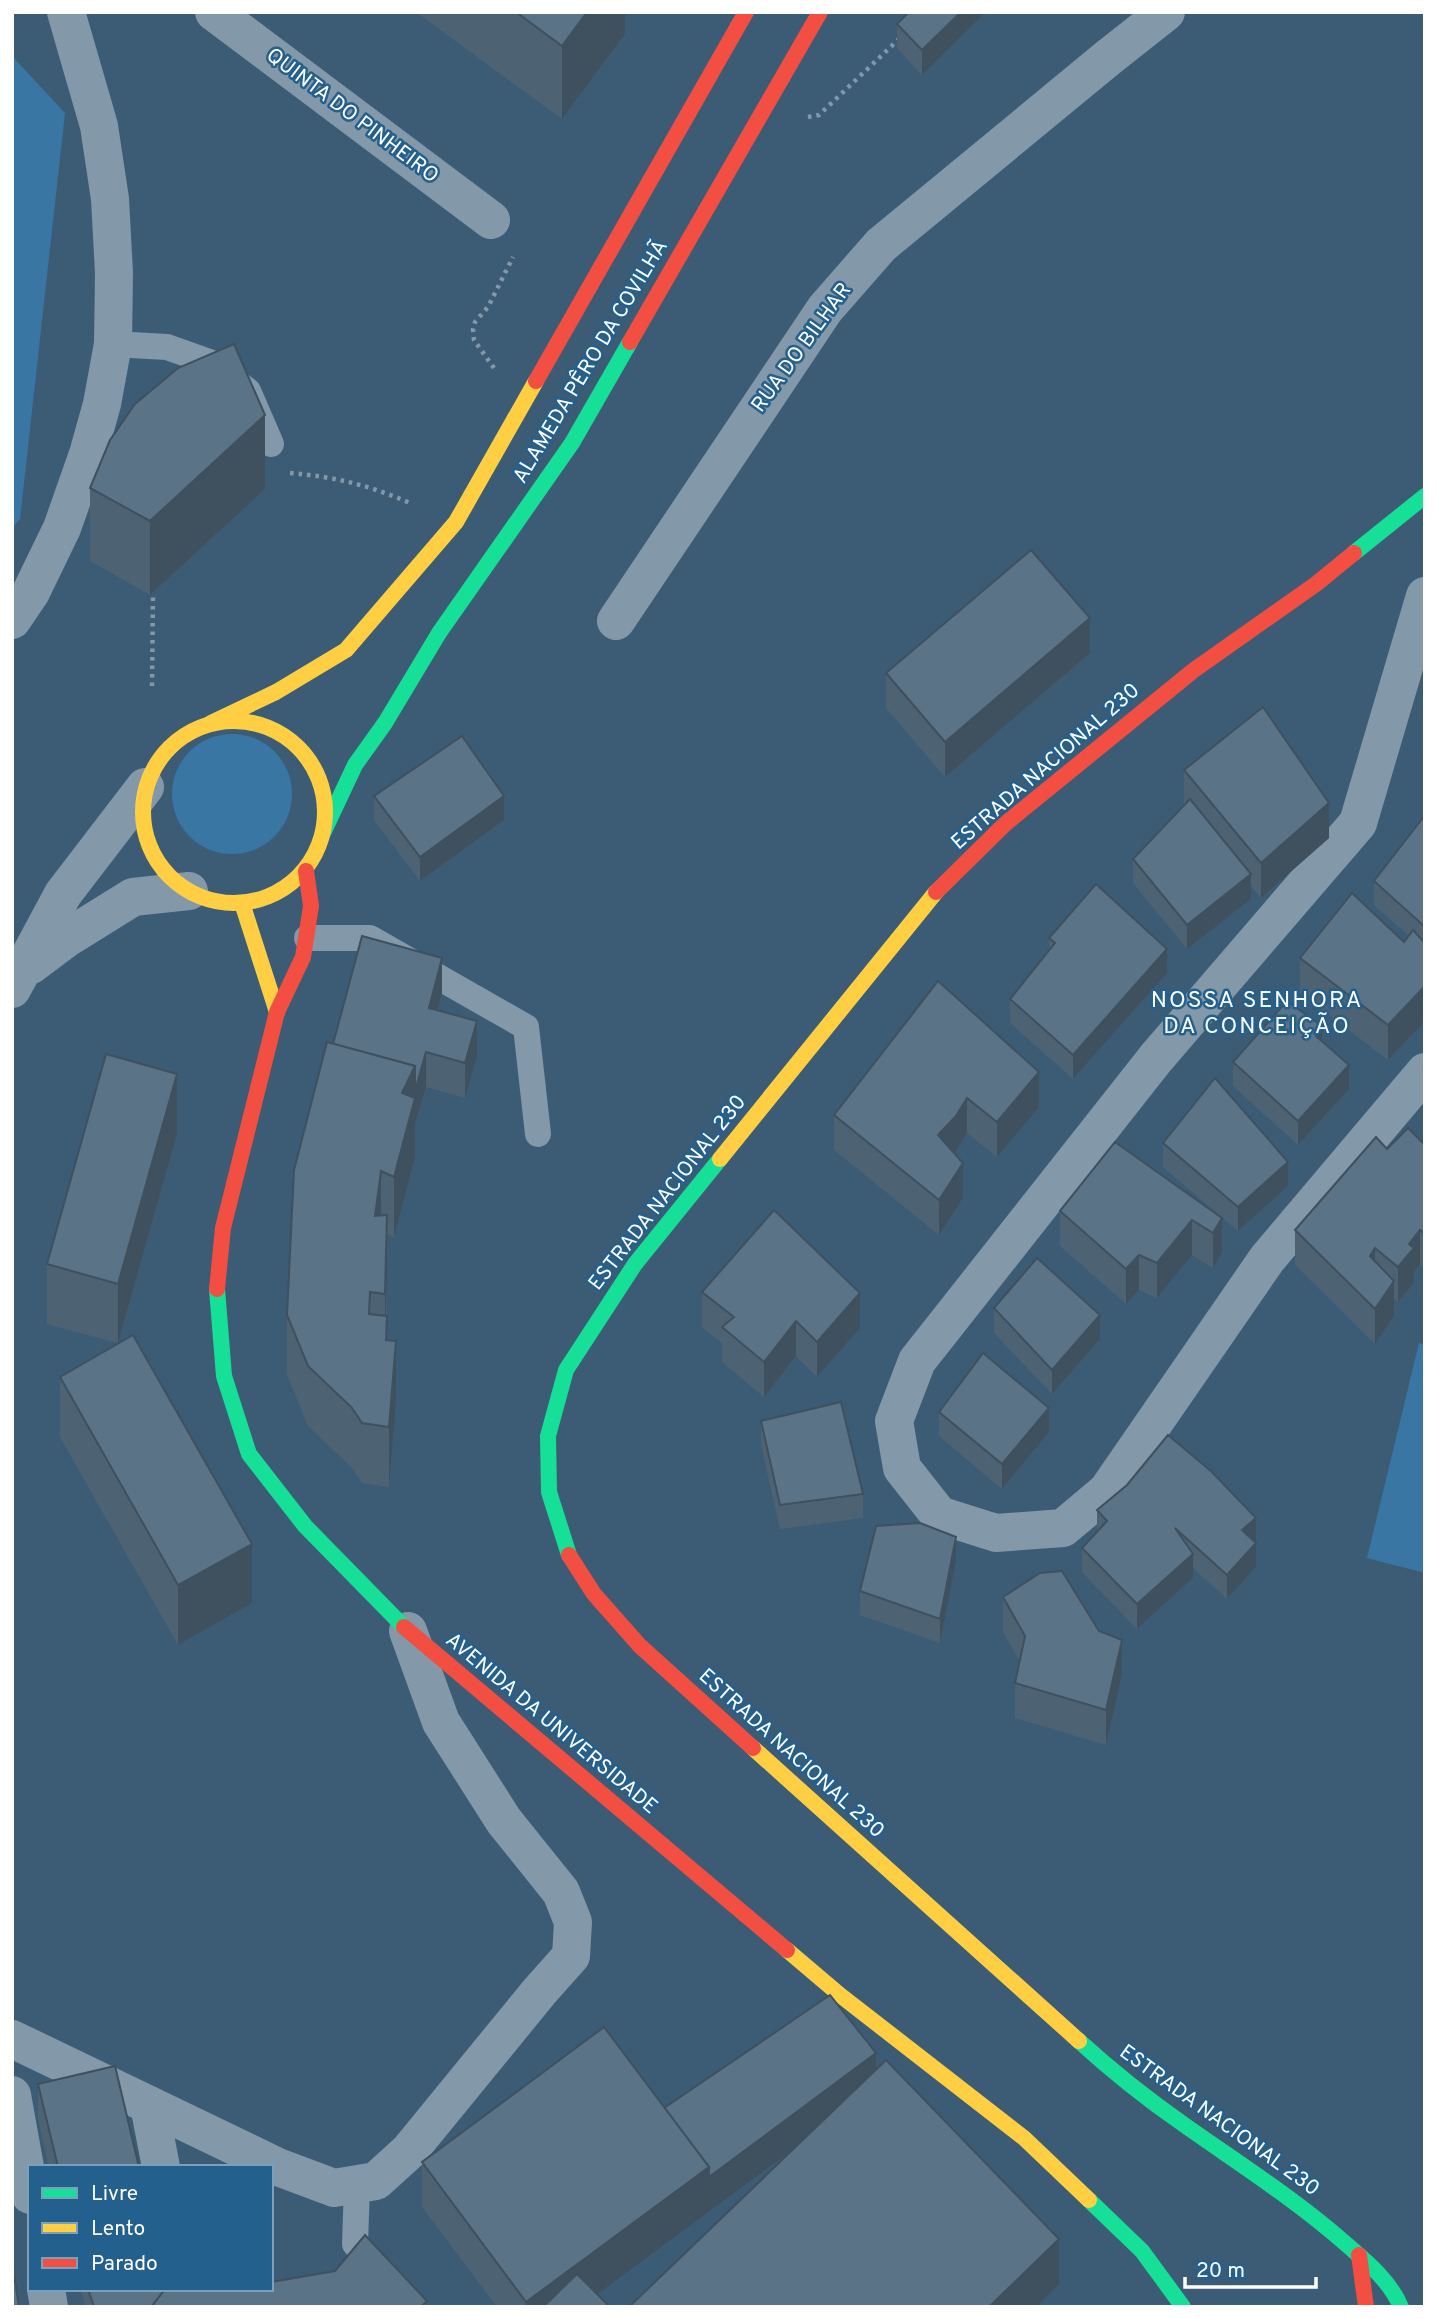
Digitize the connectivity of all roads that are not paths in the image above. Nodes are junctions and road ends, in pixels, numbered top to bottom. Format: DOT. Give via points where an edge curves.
graph roads {
  1 [pos="66,12"];
  2 [pos="214,12"];
  3 [pos="746,12"];
  4 [pos="820,12"];
  5 [pos="1166,12"];
  6 [pos="491,219"];
  7 [pos="113,344"];
  8 [pos="271,444"];
  9 [pos="1425,496"];
  10 [pos="1425,596"];
  11 [pos="12,620"];
  12 [pos="616,621"];
  13 [pos="211,723"];
  14 [pos="145,787"];
  15 [pos="323,833"];
  16 [pos="306,871"];
  17 [pos="189,891"];
  18 [pos="242,903"];
  19 [pos="307,938"];
  20 [pos="18,980"];
  21 [pos="277,1012"];
  22 [pos="1425,1072"];
  23 [pos="538,1134"];
  24 [pos="408,1632"];
  25 [pos="12,2039"];
  26 [pos="12,2095"];
  27 [pos="149,2105"];
  28 [pos="161,2165"];
  29 [pos="28,2184"];
  30 [pos="357,2184"];
  31 [pos="1359,2255"];
  32 [pos="412,2307"];
  33 [pos="1183,2307"];
  34 [pos="1366,2307"];
  35 [pos="1401,2307"];
  1 -- 7 [label="street" via="99,126 110,199"];
  2 -- 6 [label="street, QUINTA DO PINHEIRO"];
  3 -- 13 [label="main road, ALAMEDA PÊRO DA COVILHÃ" via="456,522 346,650 276,692"];
  4 -- 15 [label="main road, ALAMEDA PÊRO DA COVILHÃ" via="572,443 439,633 355,765"];
  5 -- 12 [label="street, RUA DO BILHAR" via="881,246 825,309"];
  7 -- 8 [label="lane" via="167,347 212,363 248,391"];
  7 -- 11 [label="street" via="89,454 62,528"];
  9 -- 31 [label="main road, ESTRADA NACIONAL 230" via="1316,584 1121,728 1005,824 934,893 635,1264 566,1370 548,1436 549,1492 566,1550 594,1594 640,1646 1109,2068 1274,2187"];
  10 -- 22 [label="street" via="1358,823 1156,1058 916,1361 894,1421 902,1468 939,1515 996,1533 1063,1528 1107,1491 1267,1259"];
  13 -- 14 [label="main road, ALAMEDA PÊRO DA COVILHÃ" via="170,746"];
  13 -- 15 [label="main road, ALAMEDA PÊRO DA COVILHÃ" via="242,721 273,729 298,747 316,772 325,802"];
  14 -- 17 [label="main road, ALAMEDA PÊRO DA COVILHÃ" via="143,817 149,847 166,872"];
  14 -- 20 [label="street" via="63,894"];
  15 -- 16 [label="main road, ALAMEDA PÊRO DA COVILHÃ"];
  16 -- 18 [label="main road, ALAMEDA PÊRO DA COVILHÃ" via="288,889"];
  16 -- 19 [label="main road, AVENIDA DA UNIVERSIDADE" via="311,906"];
  17 -- 18 [label="main road, ALAMEDA PÊRO DA COVILHÃ" via="214,901"];
  17 -- 20 [label="street" via="133,897 66,938"];
  18 -- 21 [label="main road"];
  19 -- 21 [label="main road, AVENIDA DA UNIVERSIDADE"];
  19 -- 23 [label="lane" via="370,938 526,1027"];
  21 -- 24 [label="main road, AVENIDA DA UNIVERSIDADE" via="223,1228 216,1294 224,1376 249,1454 304,1526"];
  24 -- 30 [label="street" via="442,1722 504,1821 561,1892 573,1922 571,1956 409,2151 376,2181"];
  24 -- 33 [label="main road, AVENIDA DA UNIVERSIDADE" via="840,1995 1024,2138 1142,2251"];
  25 -- 27 [label="street"];
  26 -- 29 [label="street"];
  27 -- 28 [label="street"];
  27 -- 30 [label="street" via="278,2167 334,2188"];
  30 -- 32 [label="lane" via="355,2244"];
  31 -- 34 [label="main road"];
  31 -- 35 [label="main road, ESTRADA NACIONAL 230" via="1394,2291"];
}
